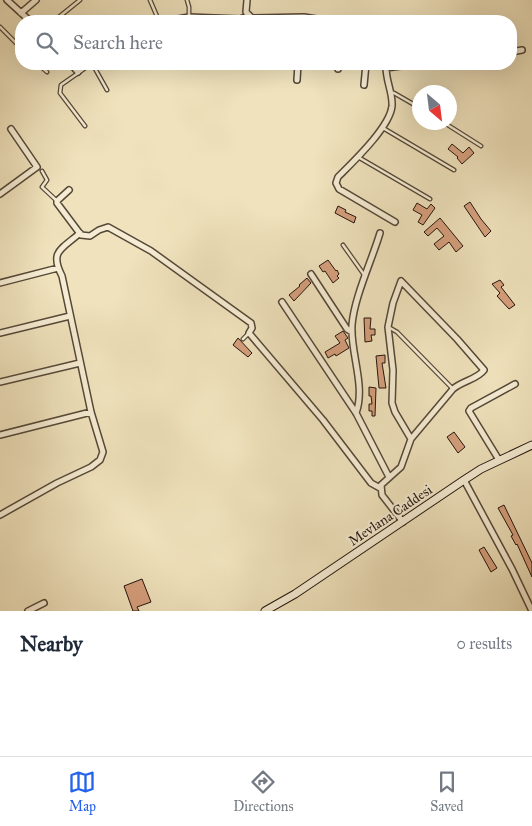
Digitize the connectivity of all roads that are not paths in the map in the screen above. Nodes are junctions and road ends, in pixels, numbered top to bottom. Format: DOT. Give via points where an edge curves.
graph roads {
  1 [pos="7,0"];
  2 [pos="36,0"];
  3 [pos="80,0"];
  4 [pos="150,0"];
  5 [pos="187,0"];
  6 [pos="247,0"];
  7 [pos="21,13"];
  8 [pos="23,15"];
  9 [pos="61,15"];
  10 [pos="156,15"];
  11 [pos="189,15"];
  12 [pos="248,15"];
  13 [pos="0,28"];
  14 [pos="15,42"];
  15 [pos="522,50"];
  16 [pos="517,51"];
  17 [pos="45,70"];
  18 [pos="72,70"];
  19 [pos="95,70"];
  20 [pos="298,70"];
  21 [pos="365,70"];
  22 [pos="386,70"];
  23 [pos="47,72"];
  24 [pos="297,80"];
  25 [pos="364,84"];
  26 [pos="107,90"];
  27 [pos="390,93"];
  28 [pos="412,103"];
  29 [pos="84,126"];
  30 [pos="383,128"];
  31 [pos="11,129"];
  32 [pos="456,130"];
  33 [pos="481,146"];
  34 [pos="358,157"];
  35 [pos="454,170"];
  36 [pos="42,171"];
  37 [pos="69,190"];
  38 [pos="0,194"];
  39 [pos="430,200"];
  40 [pos="57,201"];
  41 [pos="395,222"];
  42 [pos="80,233"];
  43 [pos="380,233"];
  44 [pos="343,244"];
  45 [pos="58,268"];
  46 [pos="311,274"];
  47 [pos="366,277"];
  48 [pos="0,283"];
  49 [pos="282,302"];
  50 [pos="70,316"];
  51 [pos="388,327"];
  52 [pos="352,332"];
  53 [pos="0,333"];
  54 [pos="250,333"];
  55 [pos="243,339"];
  56 [pos="80,363"];
  57 [pos="0,382"];
  58 [pos="515,384"];
  59 [pos="453,389"];
  60 [pos="90,412"];
  61 [pos="356,413"];
  62 [pos="0,435"];
  63 [pos="410,439"];
  64 [pos="532,445"];
  65 [pos="499,460"];
  66 [pos="389,477"];
  67 [pos="464,480"];
  68 [pos="380,488"];
  69 [pos="0,515"];
  70 [pos="403,522"];
  71 [pos="44,603"];
  72 [pos="28,611"];
  73 [pos="265,611"];
  74 [pos="532,611"];
  1 -- 7 [label="street"];
  2 -- 7 [label="street"];
  3 -- 9 [label="lane"];
  4 -- 10 [label="lane"];
  5 -- 11 [label="lane"];
  6 -- 12 [label="street"];
  7 -- 8 [label="street"];
  13 -- 14 [label="lane"];
  15 -- 16 [label="street"];
  17 -- 23 [label="lane"];
  18 -- 29 [label="lane" via="60,91"];
  19 -- 26 [label="lane"];
  20 -- 24 [label="street"];
  21 -- 25 [label="street"];
  22 -- 27 [label="street"];
  27 -- 28 [label="lane"];
  27 -- 30 [label="street" via="392,111"];
  30 -- 34 [label="street"];
  30 -- 35 [label="lane"];
  31 -- 38 [label="street" via="37,167"];
  32 -- 33 [label="lane"];
  34 -- 39 [label="lane"];
  34 -- 41 [label="street" via="337,179 338,187"];
  36 -- 40 [label="lane" via="47,180 42,187"];
  37 -- 40 [label="street"];
  40 -- 42 [label="street"];
  42 -- 45 [label="street" via="58,253"];
  42 -- 54 [label="street" via="86,237 108,227 151,251 251,323"];
  43 -- 47 [label="street"];
  44 -- 47 [label="lane"];
  45 -- 48 [label="street"];
  45 -- 50 [label="street"];
  46 -- 52 [label="street"];
  47 -- 52 [label="street" via="355,310"];
  49 -- 61 [label="street"];
  50 -- 53 [label="street"];
  50 -- 56 [label="street"];
  51 -- 59 [label="lane" via="397,332"];
  51 -- 59 [label="street" via="400,281 484,369 482,374"];
  51 -- 63 [label="street" via="393,407"];
  52 -- 61 [label="street" via="358,374"];
  54 -- 55 [label="lane"];
  54 -- 68 [label="street" via="371,483"];
  56 -- 57 [label="street"];
  56 -- 60 [label="street"];
  58 -- 65 [label="street" via="469,411"];
  59 -- 63 [label="street"];
  60 -- 62 [label="street"];
  60 -- 69 [label="street" via="103,452 98,463"];
  61 -- 66 [label="street"];
  63 -- 66 [label="street" via="402,467"];
  64 -- 65 [label="street, Mevlana Caddesi"];
  65 -- 67 [label="street, Mevlana Caddesi"];
  66 -- 68 [label="street"];
  67 -- 70 [label="street, Mevlana Caddesi"];
  67 -- 74 [label="street"];
  68 -- 70 [label="street"];
  70 -- 73 [label="street, Mevlana Caddesi"];
  71 -- 72 [label="street"];
}
